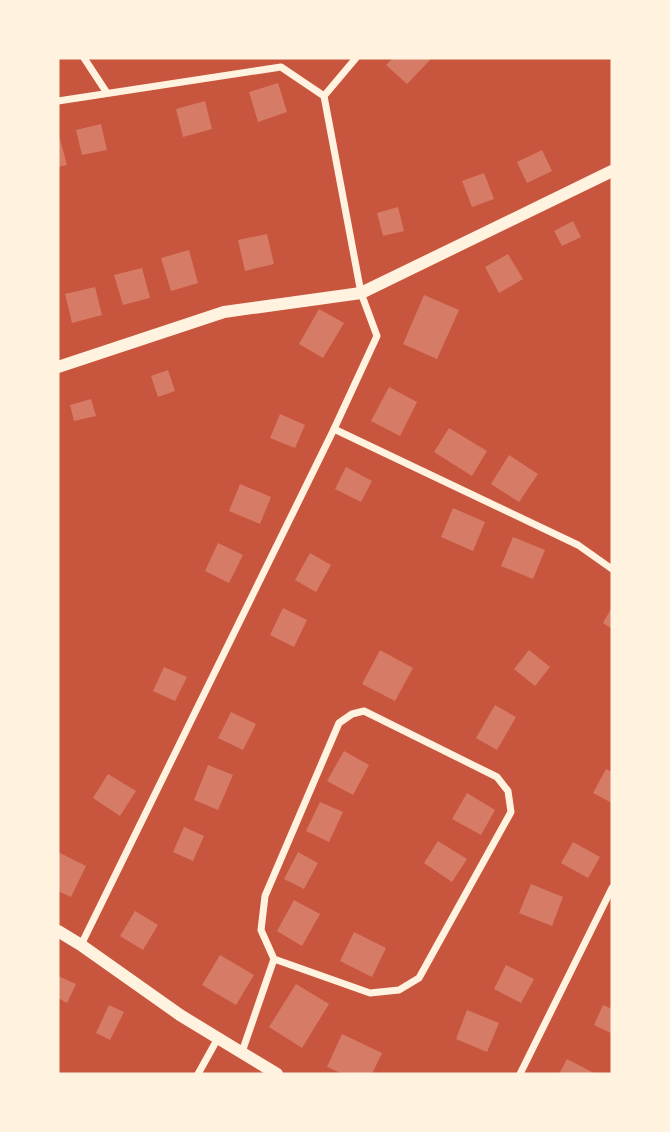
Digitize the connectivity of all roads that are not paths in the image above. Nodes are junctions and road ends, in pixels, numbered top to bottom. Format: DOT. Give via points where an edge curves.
graph roads {
  1 [pos="84,58"];
  2 [pos="356,58"];
  3 [pos="107,93"];
  4 [pos="324,96"];
  5 [pos="58,101"];
  6 [pos="612,171"];
  7 [pos="362,293"];
  8 [pos="58,368"];
  9 [pos="334,429"];
  10 [pos="612,569"];
  11 [pos="612,888"];
  12 [pos="58,931"];
  13 [pos="82,944"];
  14 [pos="274,959"];
  15 [pos="218,1038"];
  16 [pos="242,1052"];
  17 [pos="198,1074"];
  18 [pos="276,1074"];
  19 [pos="520,1074"];
  1 -- 3 [label="street"];
  2 -- 4 [label="street"];
  3 -- 4 [label="street" via="281,67"];
  3 -- 5 [label="street"];
  4 -- 7 [label="street"];
  6 -- 7 [label="street"];
  7 -- 8 [label="street" via="224,312"];
  7 -- 9 [label="street" via="377,336"];
  9 -- 10 [label="street" via="578,545"];
  9 -- 13 [label="street"];
  11 -- 19 [label="street"];
  12 -- 13 [label="street"];
  13 -- 15 [label="street"];
  14 -- 14 [label="street" via="370,993 399,990 419,978 511,812 508,791 497,777 364,711 339,723 265,896 261,930"];
  14 -- 16 [label="street"];
  15 -- 16 [label="street"];
  15 -- 17 [label="street"];
  16 -- 18 [label="street"];
}
